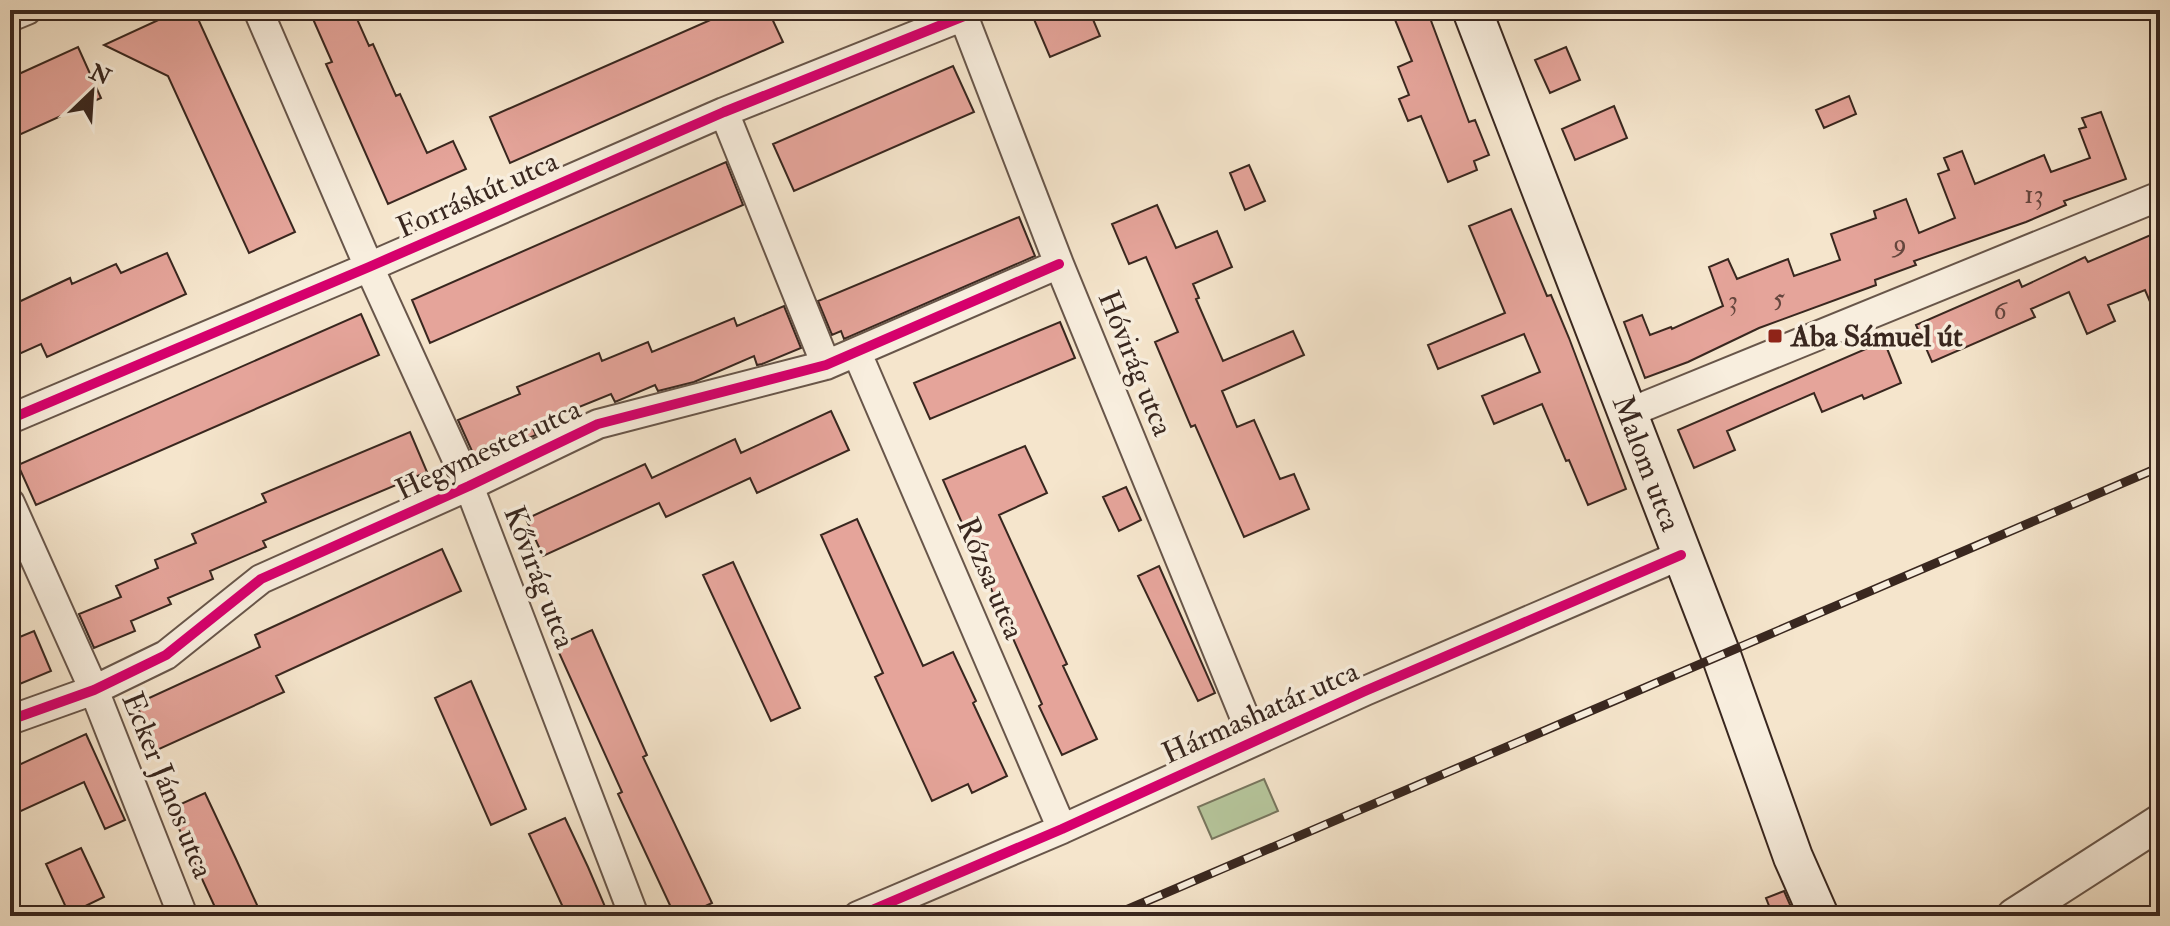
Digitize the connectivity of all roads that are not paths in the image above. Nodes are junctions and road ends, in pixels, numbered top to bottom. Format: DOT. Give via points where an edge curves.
graph roads {
  1 [pos="27,10"];
  2 [pos="258,10"];
  3 [pos="1472,10"];
  4 [pos="962,13"];
  5 [pos="10,17"];
  6 [pos="724,112"];
  7 [pos="2160,196"];
  8 [pos="1059,264"];
  9 [pos="369,267"];
  10 [pos="857,353"];
  11 [pos="826,365"];
  12 [pos="1628,413"];
  13 [pos="10,419"];
  14 [pos="469,486"];
  15 [pos="10,503"];
  16 [pos="1681,555"];
  17 [pos="94,690"];
  18 [pos="10,720"];
  19 [pos="1254,740"];
  20 [pos="2160,822"];
  21 [pos="1062,829"];
  22 [pos="183,916"];
  23 [pos="634,916"];
  24 [pos="858,916"];
  25 [pos="1819,916"];
  26 [pos="2014,916"];
  1 -- 5 [label="street"];
  2 -- 9 [label="street, Kővirág utca"];
  3 -- 12 [label="main road, Malom utca"];
  4 -- 6 [label="street, Forráskút utca"];
  4 -- 8 [label="street, Hóvirág utca"];
  6 -- 9 [label="street, Forráskút utca"];
  6 -- 11 [label="street"];
  7 -- 12 [label="street"];
  8 -- 10 [label="street, Hegymester utca"];
  8 -- 19 [label="street, Hóvirág utca"];
  9 -- 13 [label="street, Forráskút utca"];
  9 -- 14 [label="street, Kővirág utca"];
  10 -- 11 [label="street, Hegymester utca"];
  10 -- 21 [label="street, Rózsa utca"];
  11 -- 14 [label="street, Hegymester utca" via="598,424"];
  12 -- 16 [label="main road, Malom utca"];
  14 -- 17 [label="street, Hegymester utca" via="261,579 166,655"];
  14 -- 23 [label="street, Kővirág utca"];
  15 -- 17 [label="street, Ecker János utca"];
  16 -- 19 [label="street, Hármashatár utca"];
  16 -- 25 [label="main road, Malom utca"];
  17 -- 18 [label="street, Hegymester utca"];
  17 -- 22 [label="street, Ecker János utca"];
  19 -- 21 [label="street, Hármashatár utca"];
  20 -- 26 [label="street"];
  21 -- 24 [label="street, Hármashatár utca"];
}
